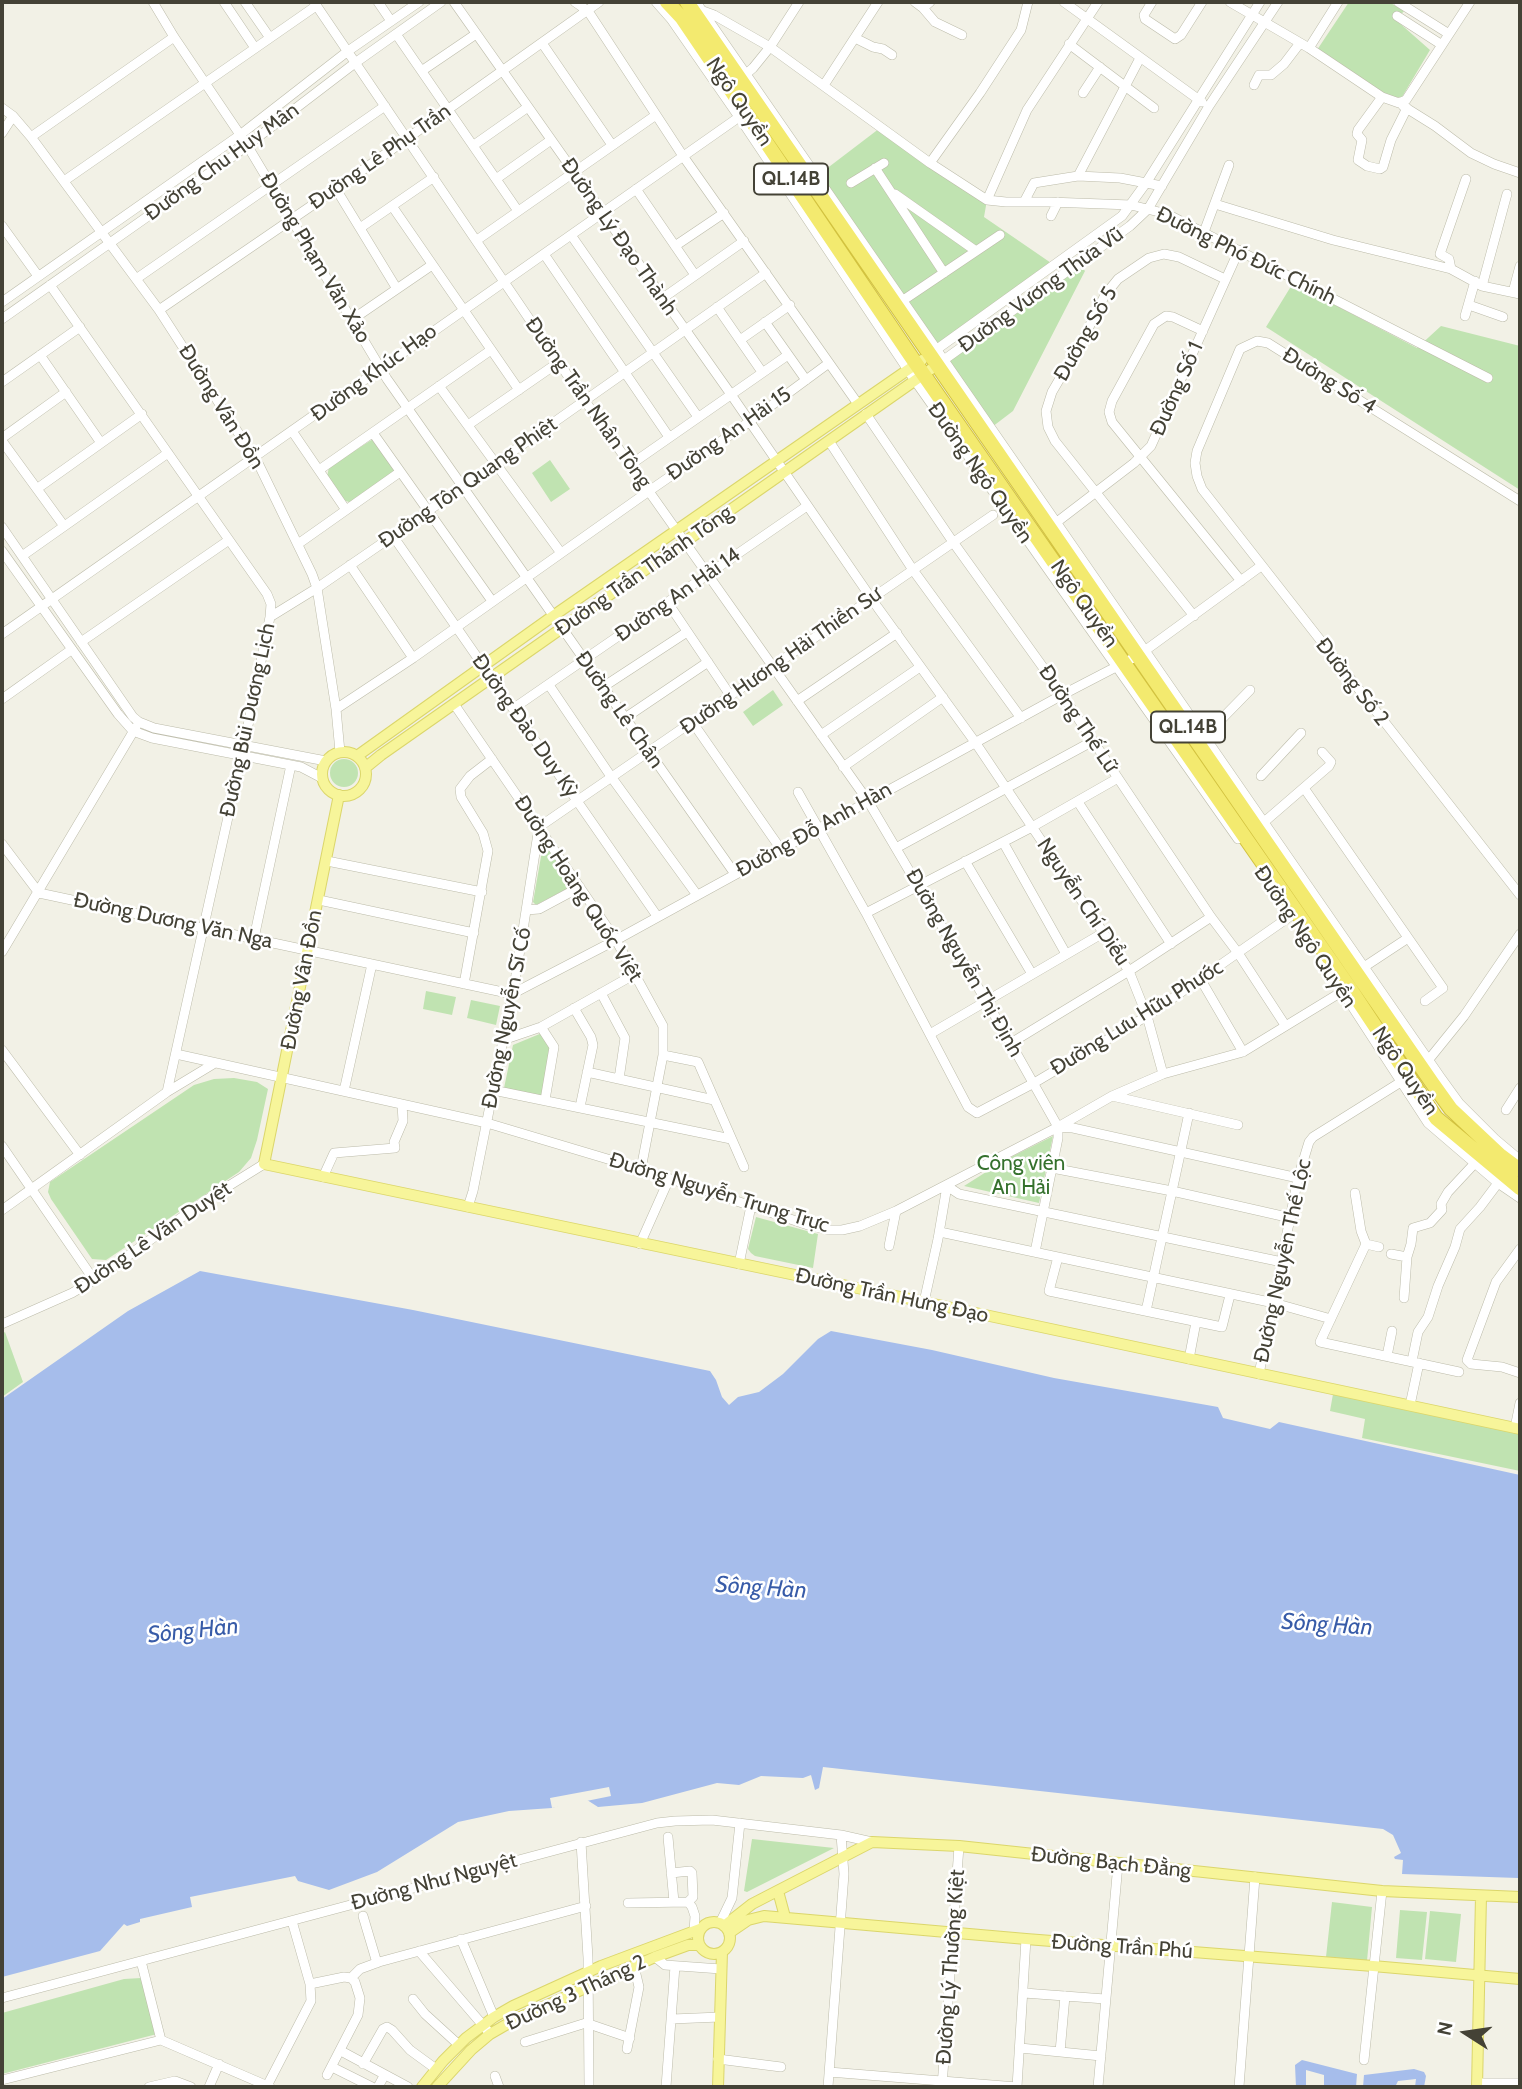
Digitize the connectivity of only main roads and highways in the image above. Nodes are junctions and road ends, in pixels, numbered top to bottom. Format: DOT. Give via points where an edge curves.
graph roads {
  1 [pos="667,2"];
  2 [pos="695,6"];
  3 [pos="937,357"];
  4 [pos="916,371"];
  5 [pos="357,756"];
  6 [pos="365,768"];
  7 [pos="339,795"];
  8 [pos="264,1164"];
  9 [pos="1520,1170"];
  10 [pos="1520,1188"];
  11 [pos="1518,1428"];
  12 [pos="778,1891"];
  13 [pos="1481,1896"];
  14 [pos="1520,1897"];
  15 [pos="785,1917"];
  16 [pos="724,1927"];
  17 [pos="697,1930"];
  18 [pos="699,1945"];
  19 [pos="717,1953"];
  20 [pos="1478,1976"];
  21 [pos="1520,1979"];
  22 [pos="487,2030"];
  23 [pos="1478,2085"];
  24 [pos="422,2087"];
  25 [pos="437,2087"];
  26 [pos="718,2087"];
  1 -- 4 [label="highway, Ngô Quyền / QL.14B"];
  2 -- 3 [label="highway, Ngô Quyền / QL.14B"];
  3 -- 4 [label="main road"];
  3 -- 9 [label="highway, Ngô Quyền / QL.14B" via="1425,1064 1451,1109"];
  4 -- 5 [label="main road, Đường Trần Thánh Tông" via="858,404"];
  4 -- 6 [label="main road, Đường Trần Thánh Tông" via="866,414"];
  4 -- 10 [label="highway, Ngô Quyền / QL.14B" via="1345,981 1405,1080 1436,1118"];
  5 -- 6 [label="main road"];
  5 -- 7 [label="main road" via="340,752 326,761 322,778 328,789"];
  6 -- 7 [label="main road" via="360,789"];
  7 -- 8 [label="main road, Đường Vân Đồn"];
  8 -- 11 [label="main road, Đường Trần Hưng Đạo"];
  12 -- 13 [label="main road, Đường Bạch Đằng" via="872,1842 959,1846 1382,1891"];
  12 -- 15 [label="main road"];
  12 -- 16 [label="main road" via="745,1908"];
  13 -- 14 [label="main road, Đường Bạch Đằng"];
  13 -- 20 [label="main road"];
  15 -- 16 [label="main road, Đường Trần Phú" via="764,1916"];
  15 -- 20 [label="main road, Đường Trần Phú"];
  16 -- 17 [label="main road" via="707,1923"];
  16 -- 19 [label="main road" via="729,1944"];
  17 -- 18 [label="main road"];
  17 -- 22 [label="main road, Đường 3 Tháng 2" via="536,1995 494,2017"];
  18 -- 19 [label="main road"];
  18 -- 22 [label="main road, Đường 3 Tháng 2" via="655,1957"];
  19 -- 26 [label="main road" via="721,1969"];
  20 -- 21 [label="main road, Đường Trần Phú"];
  20 -- 23 [label="main road"];
  22 -- 24 [label="main road, Đường 3 Tháng 2" via="459,2045"];
  22 -- 25 [label="main road, Đường 3 Tháng 2"];
}
